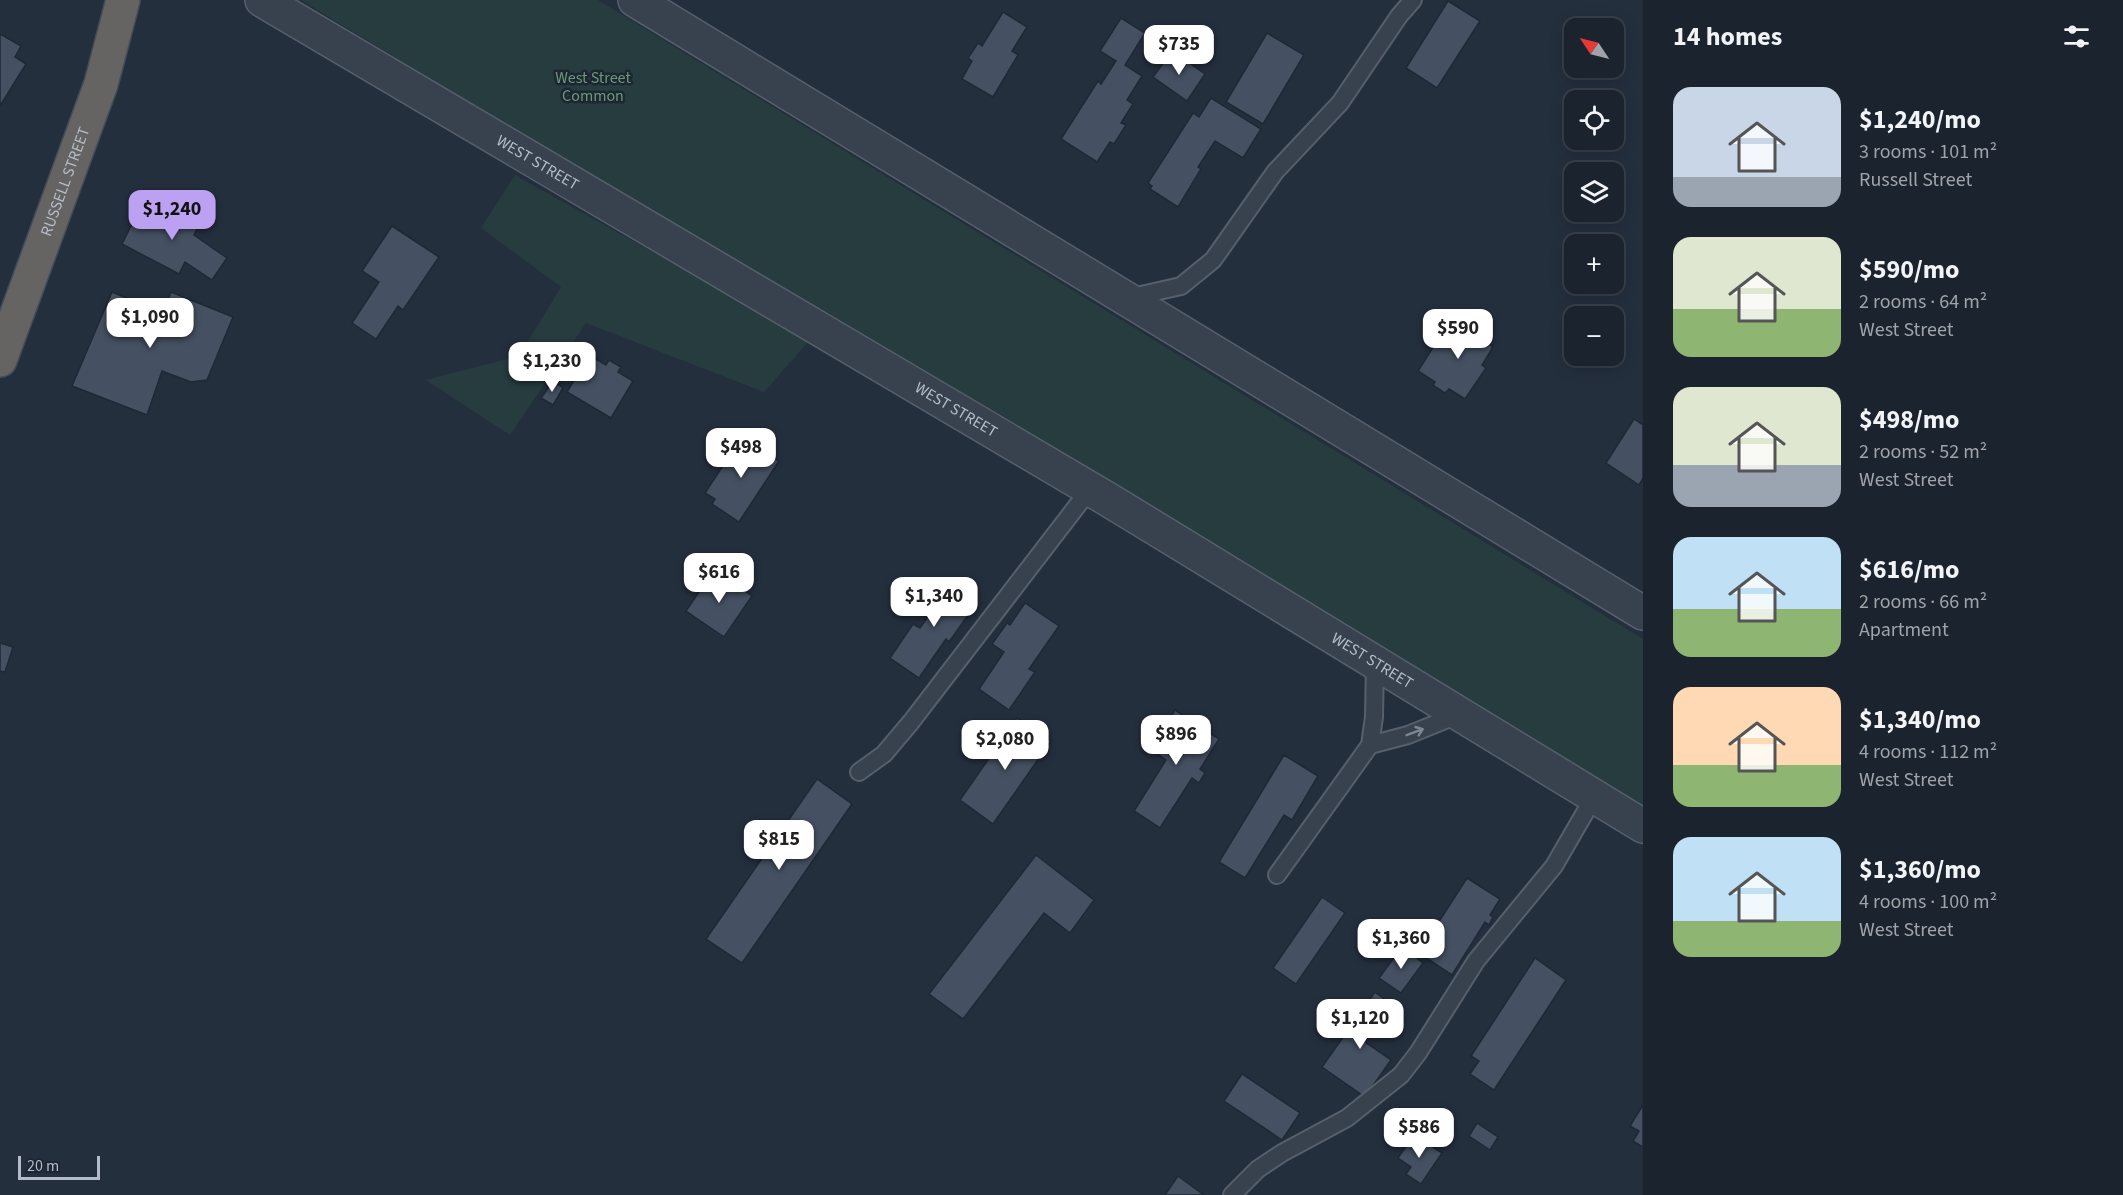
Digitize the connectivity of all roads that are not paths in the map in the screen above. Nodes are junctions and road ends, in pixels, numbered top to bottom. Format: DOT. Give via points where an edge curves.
graph roads {
  1 [pos="123,0"];
  2 [pos="262,0"];
  3 [pos="635,0"];
  4 [pos="1413,0"];
  5 [pos="1127,298"];
  6 [pos="0,360"];
  7 [pos="1090,489"];
  8 [pos="1643,613"];
  9 [pos="1376,663"];
  10 [pos="1460,714"];
  11 [pos="1370,746"];
  12 [pos="859,772"];
  13 [pos="1594,797"];
  14 [pos="1643,826"];
  15 [pos="1277,875"];
  16 [pos="1232,1195"];
  1 -- 6 [label="highway, RUSSELL STREET" via="101,84"];
  2 -- 7 [label="street, WEST STREET"];
  3 -- 5 [label="street"];
  4 -- 5 [label="lane" via="1340,103 1275,172 1213,260 1181,286"];
  5 -- 8 [label="street"];
  7 -- 9 [label="street, WEST STREET"];
  7 -- 12 [label="lane" via="911,722 884,754"];
  9 -- 10 [label="street, WEST STREET"];
  9 -- 11 [label="lane"];
  11 -- 10 [label="lane, one-way"];
  10 -- 13 [label="street, WEST STREET"];
  11 -- 15 [label="lane"];
  13 -- 14 [label="street, WEST STREET"];
  13 -- 16 [label="lane" via="1554,866 1476,961 1401,1075 1347,1118 1258,1169"];
}
